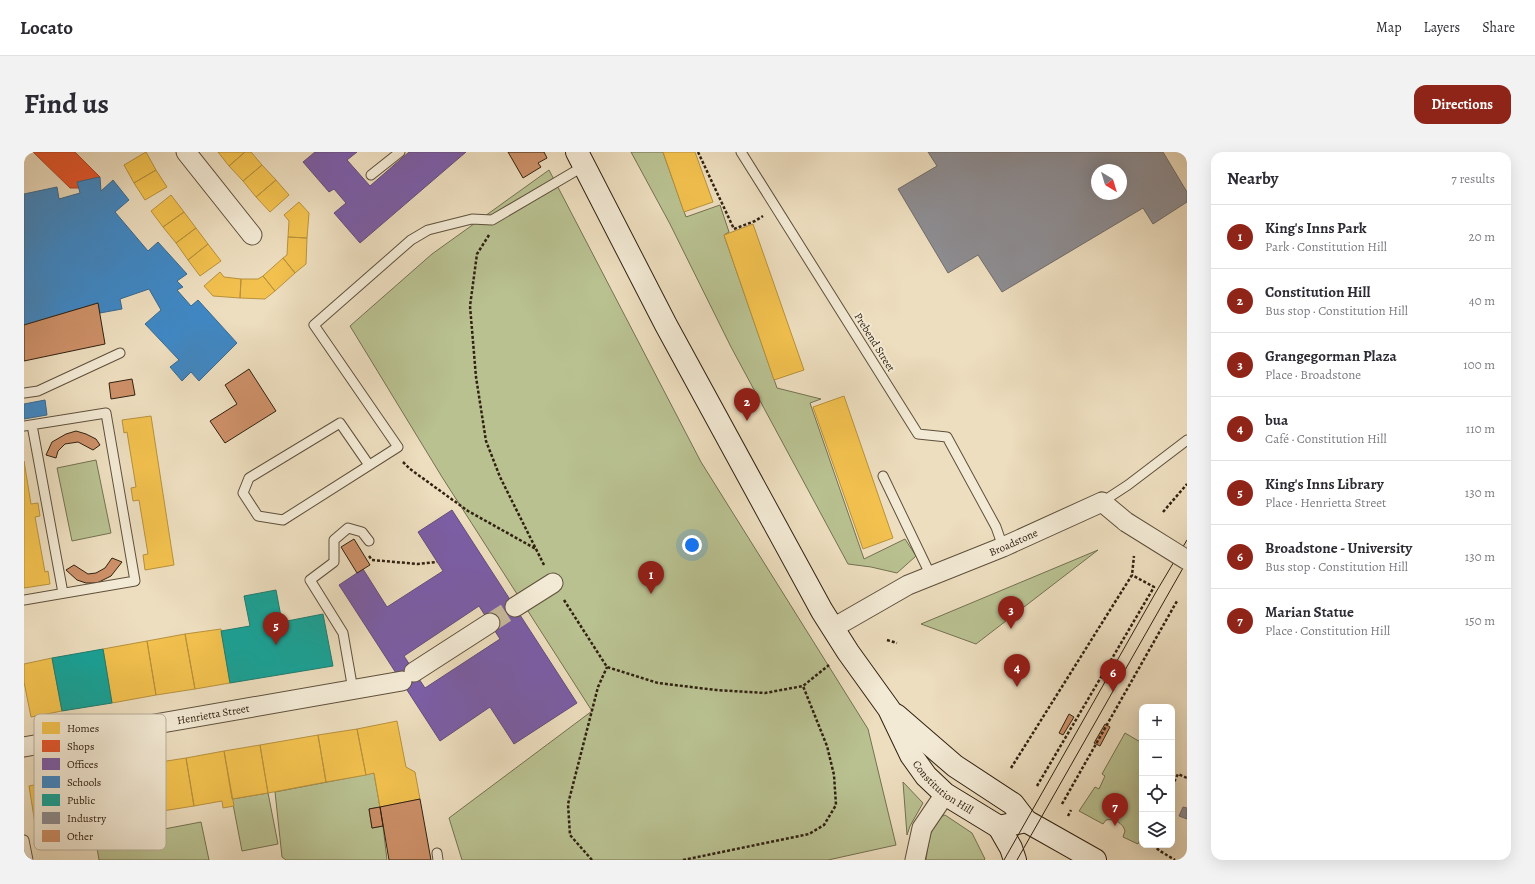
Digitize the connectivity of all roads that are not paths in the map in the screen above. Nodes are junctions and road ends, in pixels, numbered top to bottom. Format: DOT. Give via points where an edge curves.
graph roads {
  1 [pos="186,152"];
  2 [pos="400,152"];
  3 [pos="741,152"];
  4 [pos="580,159"];
  5 [pos="371,175"];
  6 [pos="252,235"];
  7 [pos="120,353"];
  8 [pos="24,393"];
  9 [pos="28,426"];
  10 [pos="1187,440"];
  11 [pos="369,465"];
  12 [pos="883,476"];
  13 [pos="1102,502"];
  14 [pos="369,541"];
  15 [pos="1003,548"];
  16 [pos="1187,560"];
  17 [pos="931,576"];
  18 [pos="553,583"];
  19 [pos="63,594"];
  20 [pos="24,600"];
  21 [pos="515,607"];
  22 [pos="490,623"];
  23 [pos="833,628"];
  24 [pos="352,690"];
  25 [pos="889,709"];
  26 [pos="166,722"];
  27 [pos="34,745"];
  28 [pos="24,747"];
  29 [pos="946,794"];
  30 [pos="1026,821"];
  31 [pos="1000,827"];
  32 [pos="24,840"];
  33 [pos="1073,855"];
  34 [pos="28,860"];
  35 [pos="915,860"];
  36 [pos="1015,860"];
  37 [pos="1095,860"];
  1 -- 6 [label="street"];
  2 -- 5 [label="lane"];
  3 -- 15 [label="lane, Prebend Street" via="918,434 947,436 996,527"];
  4 -- 11 [label="lane" via="492,220 472,219 428,230 411,240 314,325 398,446"];
  4 -- 23 [label="main road, Constitution Hill" via="723,430"];
  7 -- 8 [label="lane" via="38,391"];
  9 -- 19 [label="lane"];
  9 -- 19 [label="lane" via="106,413 135,581"];
  10 -- 13 [label="lane"];
  11 -- 11 [label="lane" via="340,423 248,478 243,493 258,516 283,520"];
  12 -- 17 [label="lane"];
  13 -- 15 [label="street, Broadstone"];
  13 -- 16 [label="street, bridge" via="1126,522"];
  14 -- 24 [label="lane" via="362,532 348,528 334,540 334,562 310,580 343,633"];
  15 -- 17 [label="street, Broadstone"];
  17 -- 23 [label="street, Broadstone" via="901,588"];
  18 -- 21 [label="street"];
  19 -- 20 [label="lane"];
  22 -- 24 [label="street, Henrietta Street" via="408,677"];
  23 -- 25 [label="main road, Constitution Hill"];
  24 -- 26 [label="street, Henrietta Street"];
  25 -- 29 [label="main road, Constitution Hill" via="911,755 926,776"];
  25 -- 30 [label="main road, Constitution Hill" via="955,766 1013,804"];
  27 -- 28 [label="street, Henrietta Street"];
  29 -- 31 [label="main road, Constitution Hill"];
  29 -- 35 [label="street" via="922,828"];
  30 -- 31 [label="main road"];
  30 -- 33 [label="main road, Constitution Hill"];
  31 -- 36 [label="main road"];
  32 -- 34 [label="lane"];
  33 -- 37 [label="main road, Constitution Hill"];
}
